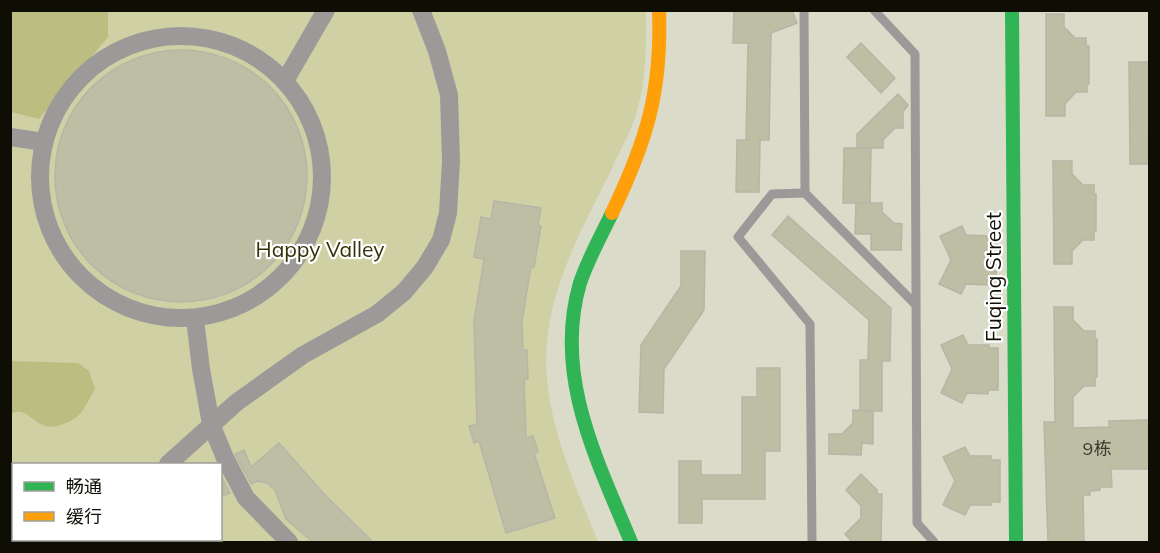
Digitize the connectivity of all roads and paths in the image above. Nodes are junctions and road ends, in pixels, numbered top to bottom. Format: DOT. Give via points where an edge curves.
graph roads {
  1 [pos="326,10"];
  2 [pos="421,10"];
  3 [pos="659,10"];
  4 [pos="804,10"];
  5 [pos="874,10"];
  6 [pos="1012,10"];
  7 [pos="285,81"];
  8 [pos="10,137"];
  9 [pos="44,142"];
  10 [pos="805,193"];
  11 [pos="915,304"];
  12 [pos="195,319"];
  13 [pos="211,424"];
  14 [pos="170,463"];
  15 [pos="289,543"];
  16 [pos="631,543"];
  17 [pos="812,543"];
  18 [pos="934,543"];
  19 [pos="1016,543"];
  1 -- 7 [label="street"];
  2 -- 13 [label="street" via="449,95 451,171 448,213 441,240 404,292 377,314 303,355"];
  3 -- 16 [label="street" via="660,53 647,130 581,282 573,316 576,396 588,437"];
  4 -- 10 [label="lane"];
  5 -- 11 [label="lane" via="915,54"];
  6 -- 19 [label="street, Fuqing Street"];
  7 -- 9 [label="street" via="257,58 224,42 192,36 158,37 126,46 89,69 61,102"];
  7 -- 12 [label="street" via="307,113 319,150 322,189 313,227 294,262 267,290 233,309"];
  8 -- 9 [label="street"];
  9 -- 12 [label="street" via="40,187 50,231 74,270 108,299 129,308 150,316"];
  10 -- 11 [label="lane"];
  10 -- 17 [label="lane" via="772,194 738,237 810,324"];
  11 -- 18 [label="lane" via="917,523"];
  12 -- 13 [label="street"];
  13 -- 14 [label="street"];
  13 -- 15 [label="street" via="246,498"];
}
